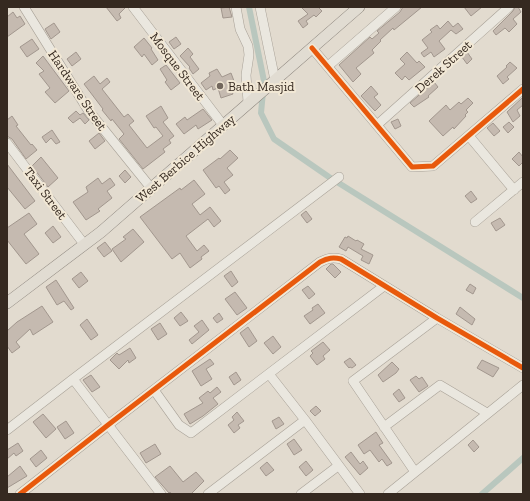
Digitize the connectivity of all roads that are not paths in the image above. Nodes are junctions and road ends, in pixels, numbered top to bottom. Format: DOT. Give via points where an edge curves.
graph roads {
  1 [pos="24,7"];
  2 [pos="133,7"];
  3 [pos="236,7"];
  4 [pos="260,7"];
  5 [pos="358,7"];
  6 [pos="396,7"];
  7 [pos="507,8"];
  8 [pos="312,48"];
  9 [pos="328,66"];
  10 [pos="275,80"];
  11 [pos="523,89"];
  12 [pos="248,102"];
  13 [pos="377,125"];
  14 [pos="223,126"];
  15 [pos="469,136"];
  16 [pos="7,142"];
  17 [pos="339,177"];
  18 [pos="523,182"];
  19 [pos="151,188"];
  20 [pos="514,190"];
  21 [pos="475,222"];
  22 [pos="84,244"];
  23 [pos="384,286"];
  24 [pos="7,302"];
  25 [pos="437,318"];
  26 [pos="523,368"];
  27 [pos="269,374"];
  28 [pos="73,379"];
  29 [pos="523,385"];
  30 [pos="154,390"];
  31 [pos="487,413"];
  32 [pos="305,420"];
  33 [pos="108,425"];
  34 [pos="384,427"];
  35 [pos="7,430"];
  36 [pos="338,466"];
  37 [pos="415,472"];
  38 [pos="20,494"];
  39 [pos="161,494"];
  40 [pos="208,494"];
  41 [pos="301,494"];
  42 [pos="360,494"];
  43 [pos="388,494"];
  1 -- 19 [label="street, Hardware Street" via="88,110"];
  2 -- 14 [label="street, Mosque Street"];
  3 -- 12 [label="street" via="240,29 248,46"];
  4 -- 10 [label="street"];
  5 -- 8 [label="main road, West Berbice Highway"];
  6 -- 9 [label="street"];
  7 -- 13 [label="street, Derek Street"];
  8 -- 9 [label="street"];
  8 -- 10 [label="main road, West Berbice Highway"];
  9 -- 13 [label="street"];
  10 -- 12 [label="main road, West Berbice Highway"];
  11 -- 15 [label="street"];
  12 -- 14 [label="main road, West Berbice Highway"];
  13 -- 15 [label="street" via="412,167 433,166"];
  14 -- 19 [label="main road, West Berbice Highway"];
  15 -- 20 [label="street"];
  16 -- 22 [label="street, Taxi Street"];
  17 -- 28 [label="street"];
  18 -- 20 [label="street"];
  19 -- 22 [label="main road, West Berbice Highway"];
  20 -- 21 [label="street"];
  22 -- 24 [label="main road, West Berbice Highway"];
  23 -- 25 [label="street"];
  23 -- 27 [label="street"];
  23 -- 30 [label="street" via="341,259 335,257 320,262"];
  25 -- 26 [label="street"];
  25 -- 34 [label="street" via="353,381"];
  27 -- 30 [label="street" via="191,433 178,424"];
  27 -- 32 [label="street"];
  28 -- 33 [label="street"];
  28 -- 35 [label="street"];
  29 -- 31 [label="street"];
  30 -- 33 [label="street"];
  31 -- 34 [label="street" via="440,385"];
  31 -- 37 [label="street"];
  32 -- 36 [label="street"];
  32 -- 40 [label="street"];
  33 -- 38 [label="street"];
  33 -- 39 [label="street"];
  34 -- 37 [label="street"];
  36 -- 41 [label="street"];
  36 -- 42 [label="street"];
  37 -- 43 [label="street"];
}
